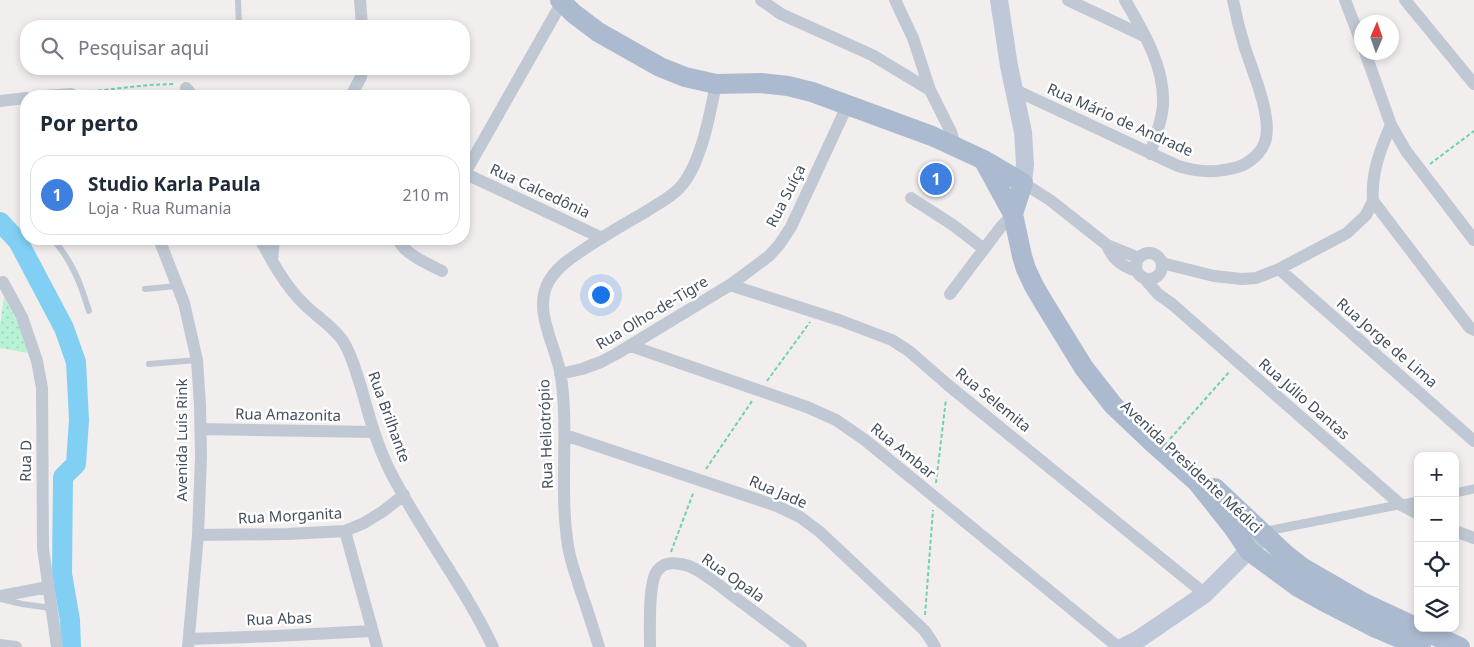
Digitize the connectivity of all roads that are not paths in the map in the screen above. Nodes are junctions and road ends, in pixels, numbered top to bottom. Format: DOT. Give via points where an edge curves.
graph roads {
  1 [pos="238,0"];
  2 [pos="360,0"];
  3 [pos="761,0"];
  4 [pos="895,0"];
  5 [pos="999,0"];
  6 [pos="1068,0"];
  7 [pos="1125,0"];
  8 [pos="1233,0"];
  9 [pos="1345,0"];
  10 [pos="1405,0"];
  11 [pos="561,1"];
  12 [pos="239,20"];
  13 [pos="362,20"];
  14 [pos="1354,23"];
  15 [pos="1144,36"];
  16 [pos="1368,60"];
  17 [pos="361,75"];
  18 [pos="716,84"];
  19 [pos="1474,84"];
  20 [pos="354,90"];
  21 [pos="930,90"];
  22 [pos="1015,90"];
  23 [pos="20,98"];
  24 [pos="0,100"];
  25 [pos="848,104"];
  26 [pos="937,106"];
  27 [pos="1391,125"];
  28 [pos="932,136"];
  29 [pos="955,146"];
  30 [pos="1150,154"];
  31 [pos="984,160"];
  32 [pos="470,162"];
  33 [pos="470,176"];
  34 [pos="1023,184"];
  35 [pos="911,198"];
  36 [pos="1373,201"];
  37 [pos="1013,214"];
  38 [pos="602,238"];
  39 [pos="1474,240"];
  40 [pos="57,245"];
  41 [pos="161,245"];
  42 [pos="263,245"];
  43 [pos="273,245"];
  44 [pos="401,245"];
  45 [pos="984,249"];
  46 [pos="272,261"];
  47 [pos="1140,269"];
  48 [pos="1160,269"];
  49 [pos="1279,270"];
  50 [pos="442,271"];
  51 [pos="1,279"];
  52 [pos="730,285"];
  53 [pos="178,286"];
  54 [pos="144,289"];
  55 [pos="950,294"];
  56 [pos="0,296"];
  57 [pos="1172,304"];
  58 [pos="89,311"];
  59 [pos="1474,330"];
  60 [pos="631,346"];
  61 [pos="197,360"];
  62 [pos="149,364"];
  63 [pos="560,374"];
  64 [pos="201,430"];
  65 [pos="374,432"];
  66 [pos="565,435"];
  67 [pos="1474,441"];
  68 [pos="1474,489"];
  69 [pos="1459,492"];
  70 [pos="404,495"];
  71 [pos="1414,502"];
  72 [pos="1401,505"];
  73 [pos="1414,512"];
  74 [pos="1260,530"];
  75 [pos="345,531"];
  76 [pos="1459,532"];
  77 [pos="198,535"];
  78 [pos="1474,538"];
  79 [pos="1249,551"];
  80 [pos="1327,583"];
  81 [pos="48,587"];
  82 [pos="1206,594"];
  83 [pos="0,597"];
  84 [pos="51,608"];
  85 [pos="1414,626"];
  86 [pos="372,631"];
  87 [pos="1427,632"];
  88 [pos="276,642"];
  89 [pos="188,643"];
  90 [pos="0,645"];
  91 [pos="16,647"];
  92 [pos="57,647"];
  93 [pos="377,647"];
  94 [pos="493,647"];
  95 [pos="598,647"];
  96 [pos="650,647"];
  97 [pos="801,647"];
  98 [pos="934,647"];
  99 [pos="1118,647"];
  100 [pos="1123,647"];
  101 [pos="1421,647"];
  102 [pos="1460,647"];
  1 -- 12 [label="lane"];
  2 -- 13 [label="street"];
  3 -- 21 [label="street" via="781,14 872,55"];
  4 -- 21 [label="street" via="913,38"];
  5 -- 22 [label="main road"];
  6 -- 15 [label="street"];
  7 -- 15 [label="street"];
  8 -- 30 [label="street, Rua Mário de Andrade" via="1264,107 1266,138 1261,150 1241,166 1212,172 1194,171"];
  9 -- 14 [label="street"];
  10 -- 19 [label="street"];
  11 -- 18 [label="main road" via="598,32 660,67"];
  11 -- 32 [label="street"];
  15 -- 30 [label="street" via="1163,88 1163,107"];
  16 -- 27 [label="street"];
  17 -- 20 [label="street"];
  18 -- 25 [label="main road" via="788,86"];
  18 -- 38 [label="street, Rua Heliotrópio" via="697,159 683,184 668,198"];
  21 -- 26 [label="street"];
  22 -- 30 [label="street, Rua Mário de Andrade"];
  22 -- 34 [label="main road" via="1025,148"];
  23 -- 24 [label="street"];
  25 -- 28 [label="main road"];
  25 -- 52 [label="street, Rua Suíça" via="791,227 769,256"];
  26 -- 28 [label="street"];
  26 -- 29 [label="street"];
  27 -- 36 [label="street" via="1376,162"];
  27 -- 39 [label="street" via="1420,172"];
  28 -- 29 [label="main road"];
  29 -- 31 [label="main road"];
  31 -- 34 [label="main road"];
  31 -- 37 [label="main road"];
  33 -- 38 [label="street, Rua Calcedônia"];
  34 -- 37 [label="main road"];
  34 -- 47 [label="street, Rua Júlio Dantas" via="1050,200"];
  34 -- 74 [label="main road, Avenida Presidente Médici" via="1033,248 1044,283 1079,346 1118,401"];
  35 -- 45 [label="street"];
  36 -- 49 [label="street" via="1366,215 1347,233"];
  36 -- 59 [label="street"];
  37 -- 45 [label="street"];
  37 -- 79 [label="main road, Avenida Presidente Médici" via="1022,256 1034,286 1084,368 1131,422 1197,482"];
  38 -- 63 [label="street, Rua Heliotrópio" via="559,268 544,290 544,312"];
  40 -- 58 [label="lane" via="78,277"];
  41 -- 53 [label="street, Avenida Luis Rink"];
  42 -- 46 [label="street, Rua Brilhante"];
  43 -- 46 [label="street"];
  44 -- 50 [label="street"];
  45 -- 55 [label="street"];
  46 -- 65 [label="street, Rua Brilhante" via="301,302 343,341 353,362"];
  47 -- 48 [label="street" via="1155,278"];
  47 -- 48 [label="street, Rua Júlio Dantas" via="1142,256 1150,254 1158,257"];
  47 -- 57 [label="street, Rua Júlio Dantas" via="1158,294"];
  48 -- 49 [label="street" via="1231,278 1256,278"];
  48 -- 57 [label="street, Rua Júlio Dantas"];
  49 -- 67 [label="street, Rua Jorge de Lima"];
  51 -- 56 [label="street"];
  51 -- 81 [label="street, Rua D" via="22,317 37,361 42,388 43,548"];
  52 -- 60 [label="street, Rua Olho-de-Tigre"];
  52 -- 82 [label="street, Rua Selemita" via="839,320 892,340 909,351"];
  53 -- 54 [label="lane"];
  53 -- 61 [label="street, Avenida Luis Rink"];
  57 -- 72 [label="street, Rua Júlio Dantas"];
  60 -- 63 [label="street, Rua Olho-de-Tigre" via="601,362"];
  60 -- 99 [label="street, Rua Ambar" via="836,420 865,440"];
  61 -- 62 [label="lane"];
  61 -- 64 [label="street, Avenida Luis Rink"];
  63 -- 66 [label="street, Rua Heliotrópio"];
  64 -- 65 [label="street, Rua Amazonita"];
  64 -- 77 [label="street, Avenida Luis Rink"];
  65 -- 70 [label="street, Rua Brilhante"];
  66 -- 95 [label="street, Rua Heliotrópio" via="564,503 568,548"];
  66 -- 98 [label="street, Rua Jade" via="777,506 800,517 924,630"];
  68 -- 69 [label="street"];
  70 -- 75 [label="street, Rua Morganita" via="364,523"];
  70 -- 94 [label="street, Rua Brilhante"];
  71 -- 72 [label="street"];
  72 -- 73 [label="street, Rua Júlio Dantas"];
  72 -- 74 [label="street"];
  74 -- 79 [label="main road" via="1258,541"];
  74 -- 80 [label="main road, Avenida Presidente Médici" via="1284,553"];
  75 -- 77 [label="street, Rua Morganita"];
  75 -- 86 [label="street"];
  76 -- 78 [label="street"];
  77 -- 89 [label="street, Avenida Luis Rink"];
  79 -- 80 [label="main road" via="1274,561 1300,580 1313,584"];
  79 -- 82 [label="main road"];
  79 -- 101 [label="main road, Avenida Presidente Médici" via="1298,587 1376,628"];
  80 -- 85 [label="main road, Avenida Presidente Médici"];
  81 -- 83 [label="street"];
  81 -- 84 [label="street, Rua D"];
  82 -- 100 [label="main road"];
  83 -- 84 [label="lane"];
  84 -- 92 [label="street, Rua D"];
  86 -- 88 [label="street, Rua Abas"];
  86 -- 93 [label="street"];
  87 -- 102 [label="main road, Avenida Presidente Médici"];
  88 -- 89 [label="street, Rua Abas"];
  90 -- 91 [label="street"];
  96 -- 97 [label="street, Rua Opala" via="652,583 657,570 666,564 680,564 700,572"];
}
